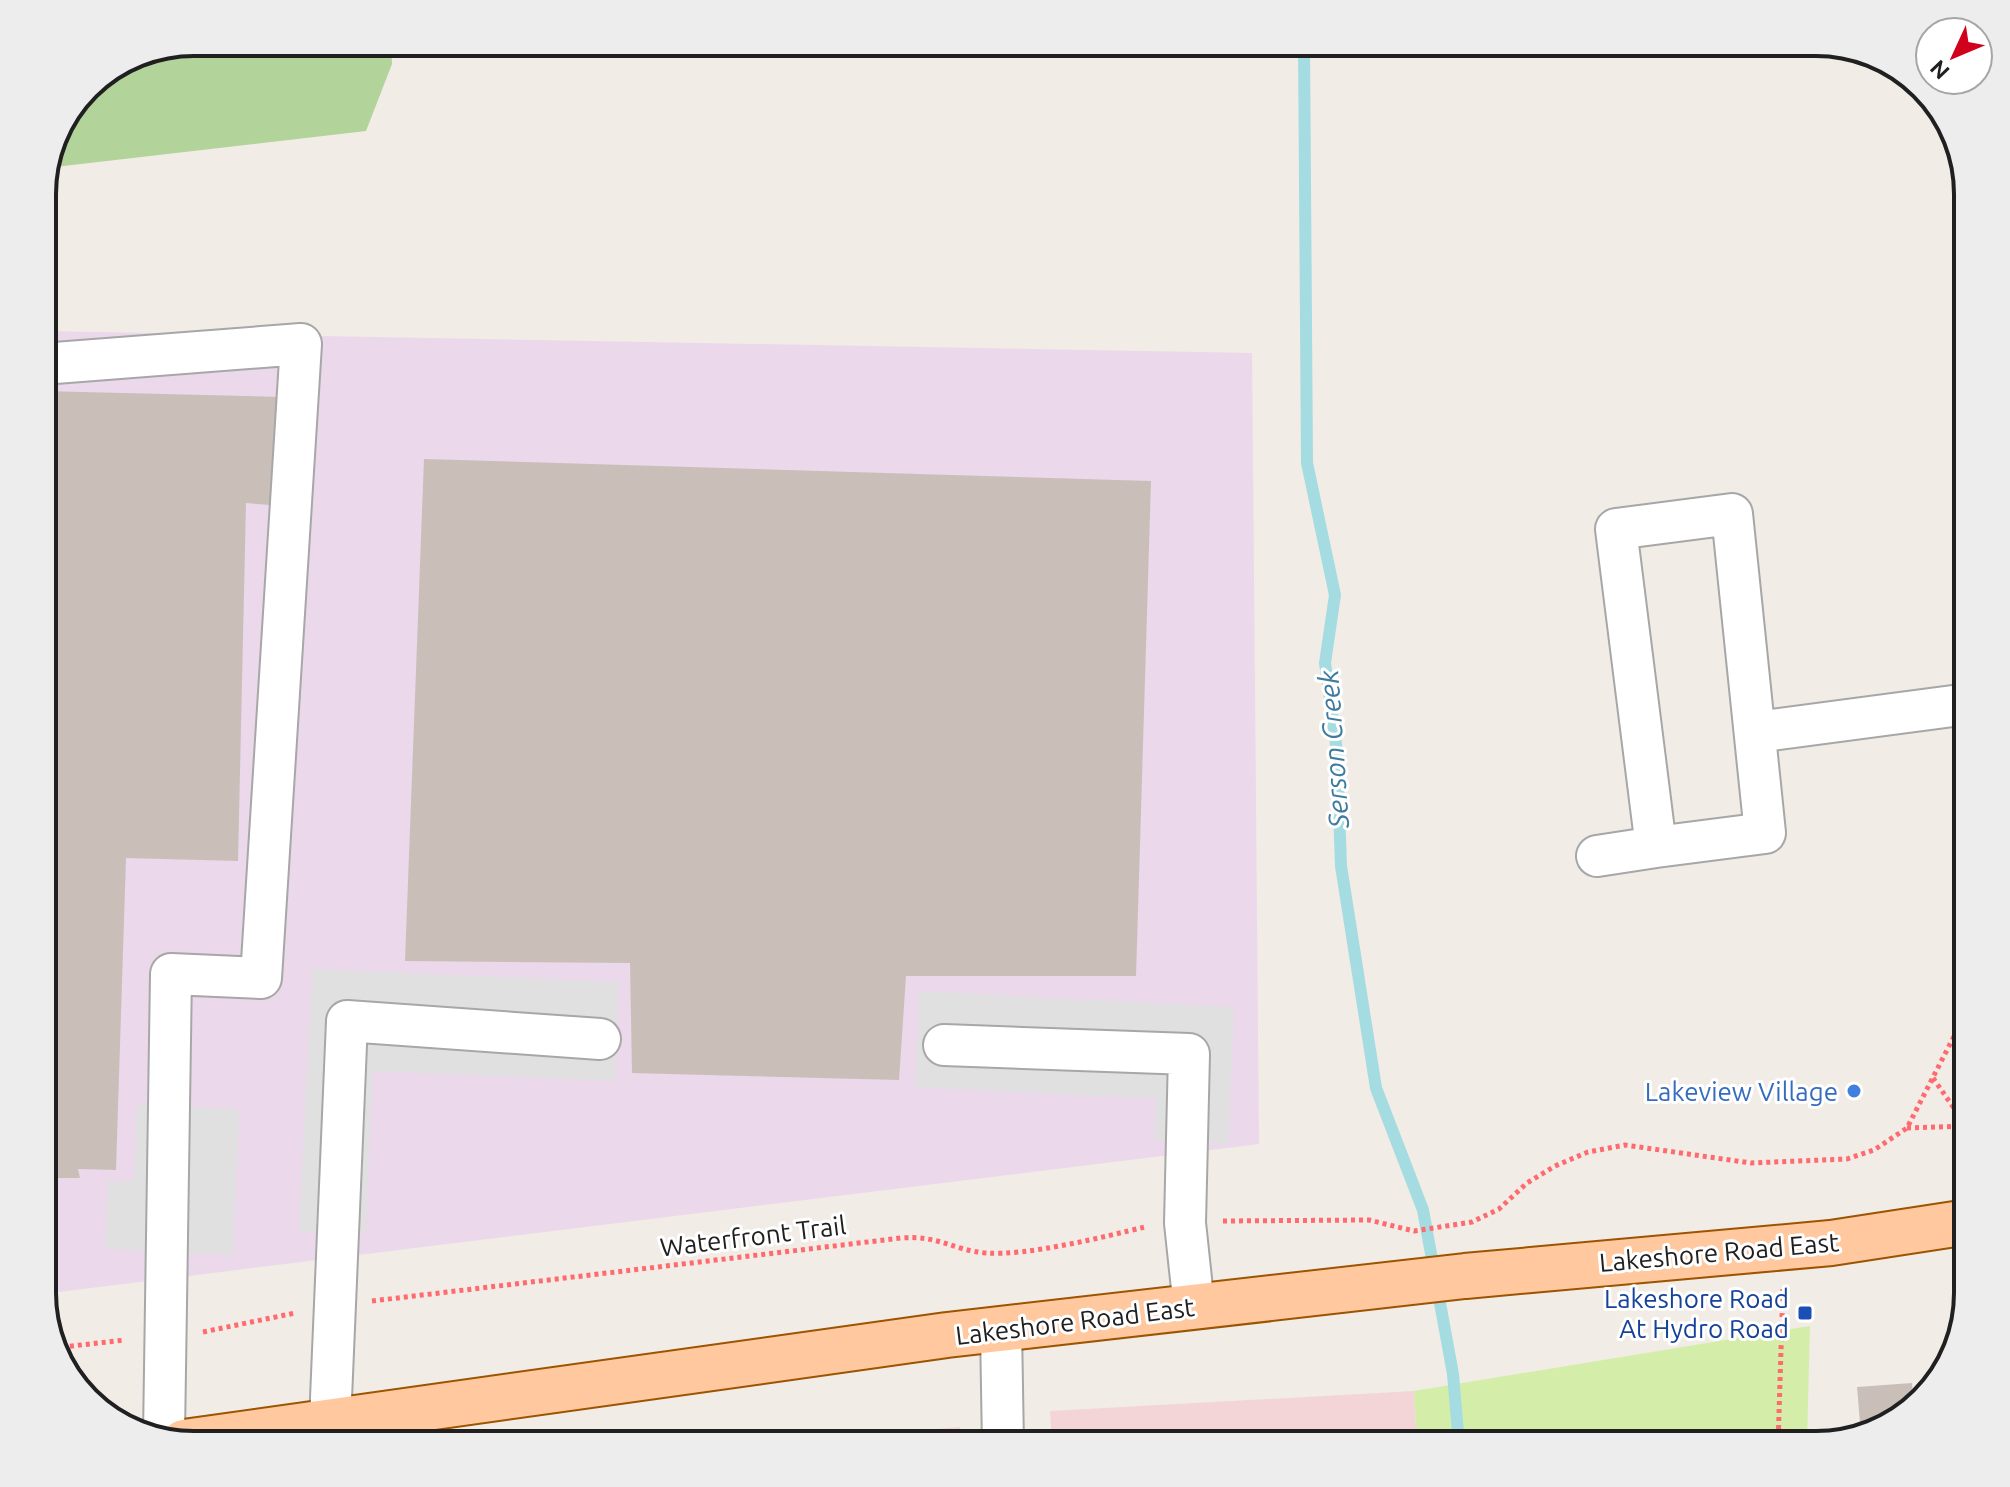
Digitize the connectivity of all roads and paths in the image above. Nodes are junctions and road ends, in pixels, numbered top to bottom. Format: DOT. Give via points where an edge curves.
graph roads {
  1 [pos="56,363"];
  2 [pos="1954,705"];
  3 [pos="1756,732"];
  4 [pos="1656,847"];
  5 [pos="1597,856"];
  6 [pos="1954,1037"];
  7 [pos="600,1039"];
  8 [pos="944,1045"];
  9 [pos="1933,1078"];
  10 [pos="1954,1108"];
  11 [pos="1954,1126"];
  12 [pos="1907,1128"];
  13 [pos="1229,1221"];
  14 [pos="1954,1224"];
  15 [pos="1151,1225"];
  16 [pos="1785,1247"];
  17 [pos="357,1303"];
  18 [pos="1194,1307"];
  19 [pos="296,1312"];
  20 [pos="1001,1329"];
  21 [pos="189,1335"];
  22 [pos="136,1339"];
  23 [pos="67,1347"];
  24 [pos="330,1422"];
  25 [pos="182,1430"];
  26 [pos="260,1431"];
  27 [pos="1003,1431"];
  28 [pos="1778,1431"];
  1 -- 25 [label="street" via="301,344 261,978 171,974"];
  2 -- 3 [label="street"];
  3 -- 4 [label="street" via="1765,833"];
  3 -- 4 [label="street" via="1732,514 1616,529"];
  4 -- 5 [label="street"];
  6 -- 9 [label="path"];
  7 -- 24 [label="street" via="347,1021"];
  8 -- 18 [label="street" via="1189,1054 1185,1223"];
  9 -- 10 [label="path"];
  9 -- 12 [label="path"];
  11 -- 12 [label="path"];
  12 -- 13 [label="path" via="1874,1150 1833,1161 1751,1163 1625,1145 1588,1152 1555,1166 1499,1209 1472,1222 1414,1231 1369,1220"];
  14 -- 16 [label="main road, Lakeshore Road East"];
  15 -- 17 [label="path, Waterfront Trail" via="1092,1240 990,1253 927,1236 901,1238"];
  16 -- 18 [label="main road, Lakeshore Road East"];
  16 -- 28 [label="path"];
  18 -- 20 [label="main road, Lakeshore Road East"];
  19 -- 21 [label="path"];
  20 -- 24 [label="main road, Lakeshore Road East"];
  20 -- 27 [label="street"];
  22 -- 23 [label="path"];
  24 -- 26 [label="main road, Lakeshore Road East"];
}
